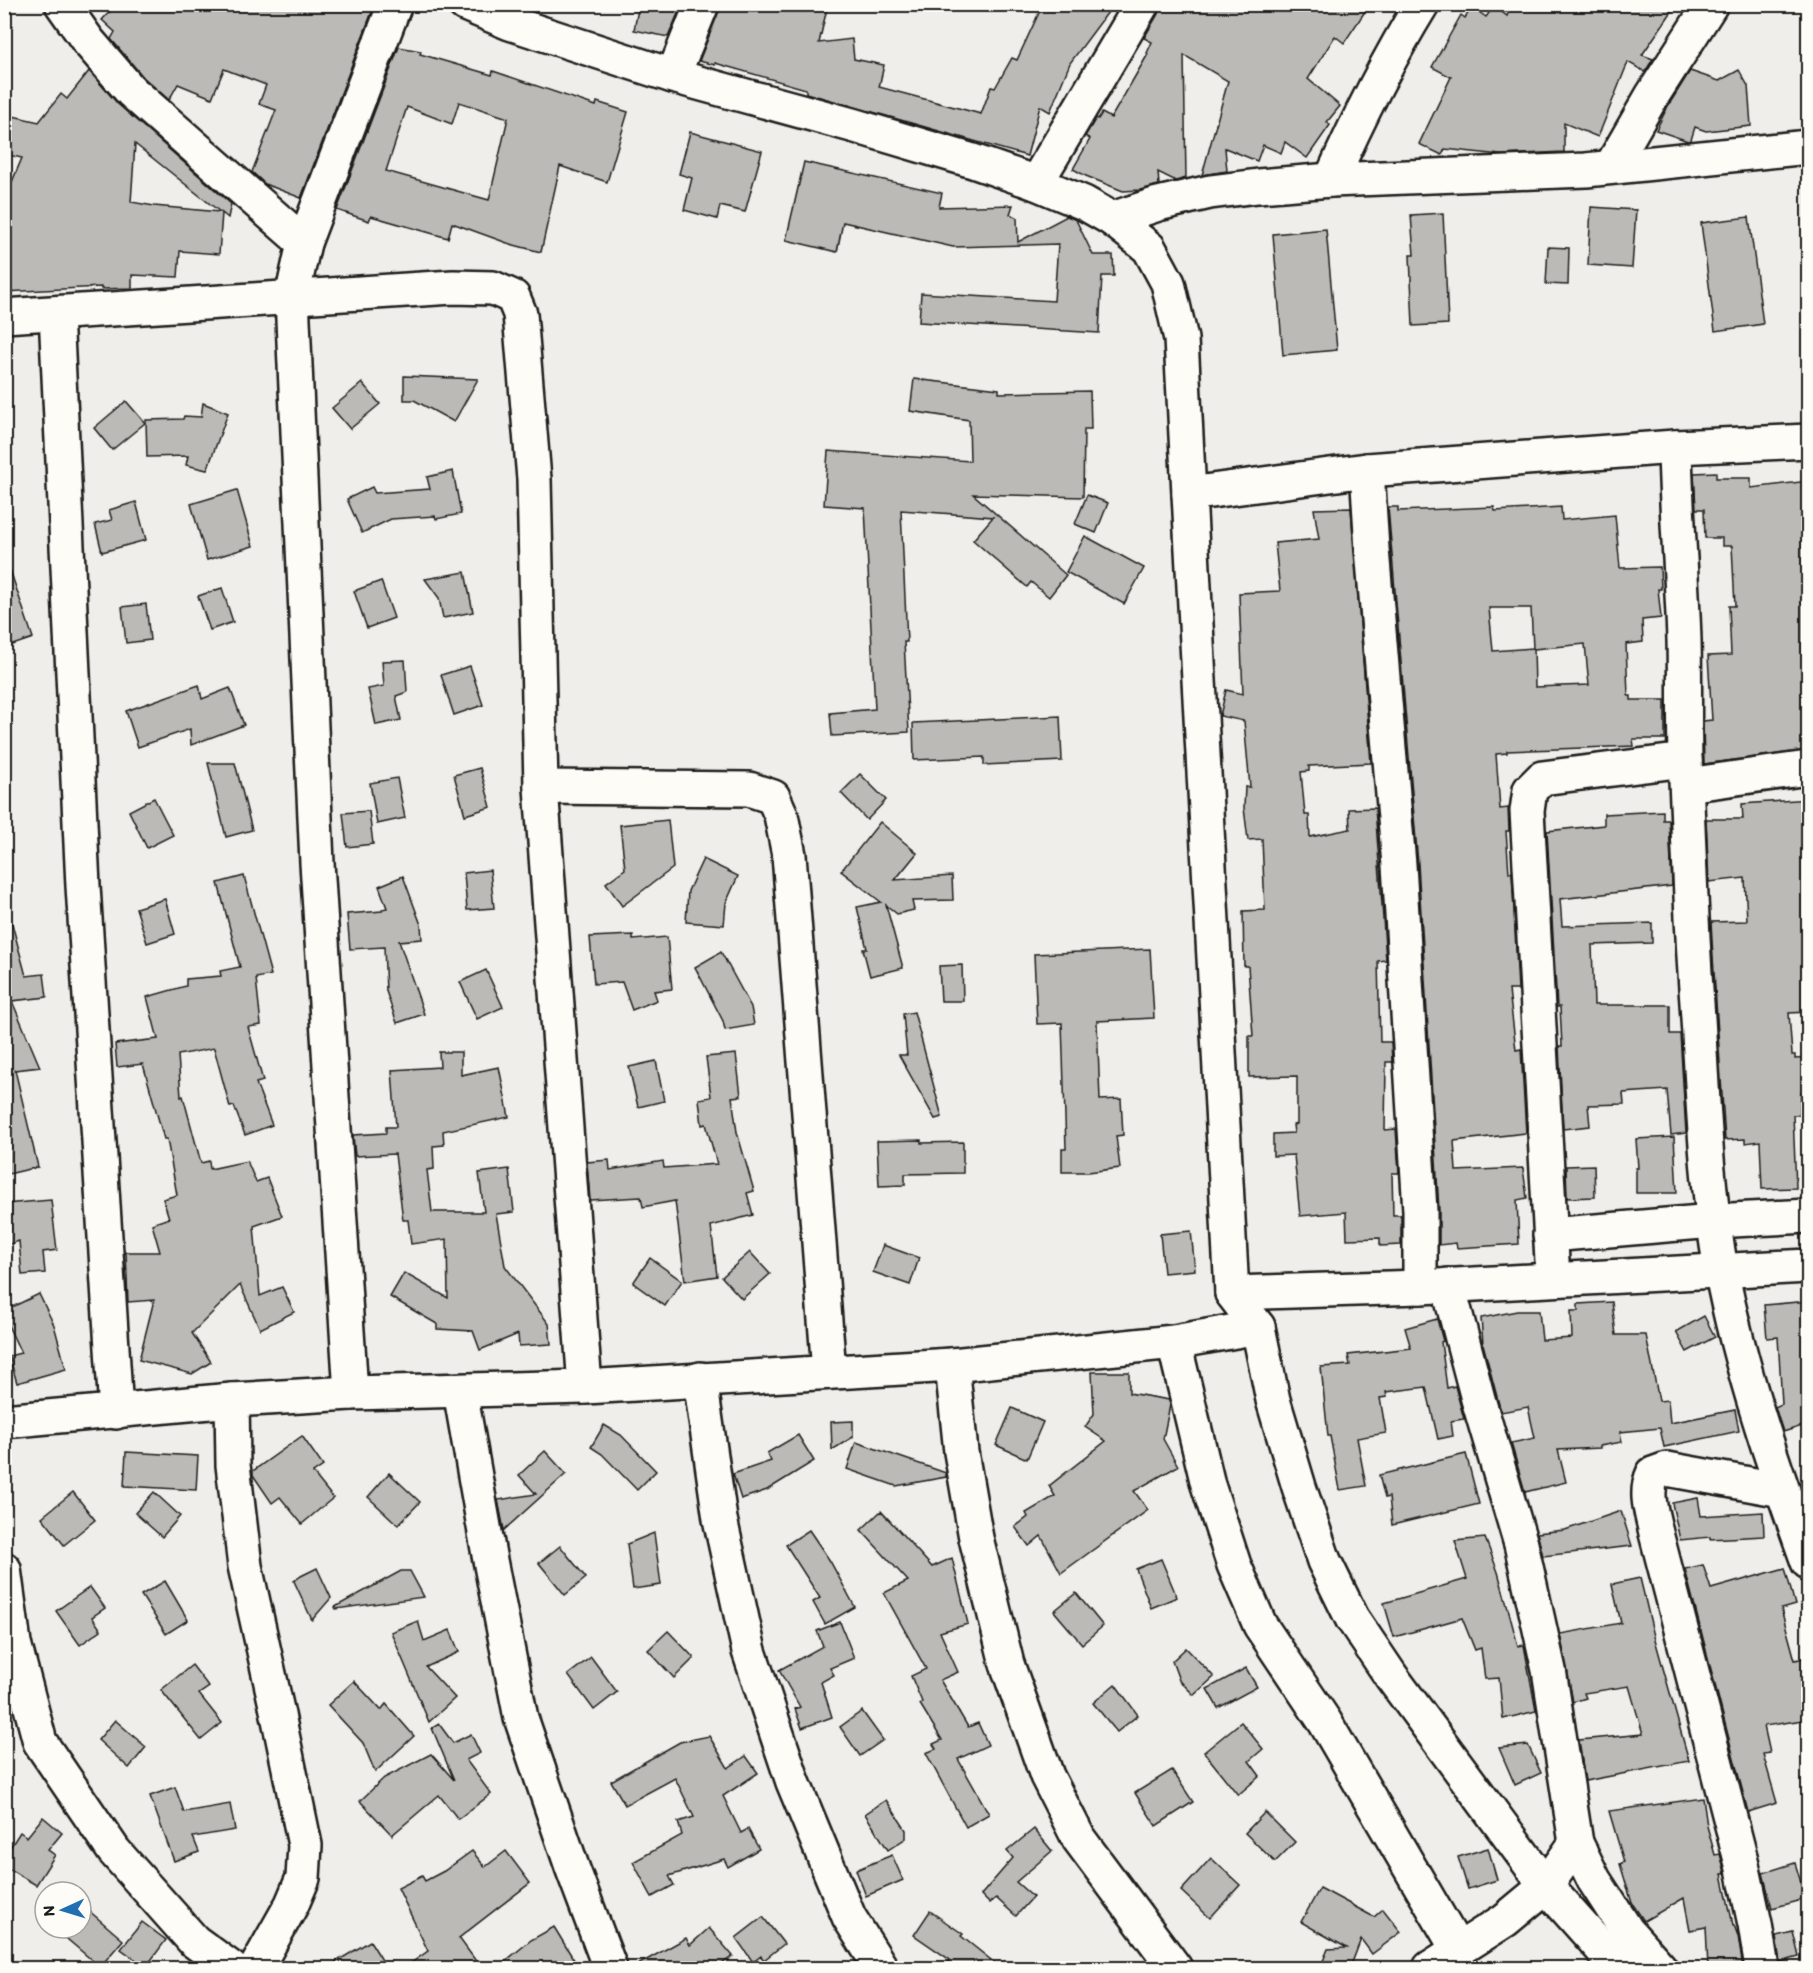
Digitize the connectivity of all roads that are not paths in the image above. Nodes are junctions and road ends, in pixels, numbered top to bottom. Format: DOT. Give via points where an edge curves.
graph roads {
  1 [pos="62,4"];
  2 [pos="395,4"];
  3 [pos="465,4"];
  4 [pos="702,4"];
  5 [pos="1142,4"];
  6 [pos="1422,4"];
  7 [pos="1711,4"];
  8 [pos="673,76"];
  9 [pos="1809,147"];
  10 [pos="1611,167"];
  11 [pos="1331,180"];
  12 [pos="1036,183"];
  13 [pos="1112,219"];
  14 [pos="303,243"];
  15 [pos="292,297"];
  16 [pos="56,313"];
  17 [pos="4,316"];
  18 [pos="1809,441"];
  19 [pos="1675,447"];
  20 [pos="1368,470"];
  21 [pos="1189,494"];
  22 [pos="1809,768"];
  23 [pos="1686,773"];
  24 [pos="541,787"];
  25 [pos="1809,1216"];
  26 [pos="1713,1221"];
  27 [pos="1550,1235"];
  28 [pos="1809,1266"];
  29 [pos="1721,1269"];
  30 [pos="1553,1279"];
  31 [pos="1434,1286"];
  32 [pos="1232,1293"];
  33 [pos="1258,1327"];
  34 [pos="1174,1342"];
  35 [pos="952,1365"];
  36 [pos="829,1372"];
  37 [pos="700,1379"];
  38 [pos="585,1387"];
  39 [pos="460,1391"];
  40 [pos="351,1393"];
  41 [pos="232,1400"];
  42 [pos="116,1412"];
  43 [pos="4,1421"];
  44 [pos="1782,1490"];
  45 [pos="1809,1562"];
  46 [pos="4,1569"];
  47 [pos="1576,1843"];
  48 [pos="1546,1886"];
  49 [pos="1458,1950"];
  50 [pos="231,1968"];
  51 [pos="256,1968"];
  52 [pos="610,1968"];
  53 [pos="881,1968"];
  54 [pos="1175,1968"];
  55 [pos="1431,1968"];
  56 [pos="1619,1968"];
  57 [pos="1660,1968"];
  58 [pos="1762,1968"];
  1 -- 14 [label="street" via="131,91"];
  2 -- 14 [label="street"];
  3 -- 8 [label="street" via="510,23"];
  4 -- 8 [label="street"];
  5 -- 12 [label="street"];
  6 -- 11 [label="street" via="1391,54"];
  7 -- 10 [label="street"];
  8 -- 12 [label="street" via="852,125"];
  9 -- 10 [label="street"];
  10 -- 11 [label="street"];
  11 -- 13 [label="street" via="1210,192"];
  12 -- 13 [label="street"];
  13 -- 21 [label="street" via="1149,248 1168,283 1181,339"];
  14 -- 15 [label="street"];
  15 -- 16 [label="street"];
  15 -- 24 [label="street" via="453,287 493,288 513,297 520,314 534,479"];
  15 -- 40 [label="street" via="317,863"];
  16 -- 17 [label="street"];
  16 -- 42 [label="street" via="83,886"];
  18 -- 19 [label="street"];
  19 -- 20 [label="street"];
  19 -- 23 [label="street"];
  20 -- 21 [label="street"];
  20 -- 31 [label="street" via="1399,865 1420,1211"];
  21 -- 32 [label="street"];
  22 -- 23 [label="street"];
  23 -- 26 [label="street" via="1691,923"];
  23 -- 27 [label="street" via="1542,778 1530,790 1527,812"];
  24 -- 36 [label="street" via="749,789 773,797 782,815 789,855"];
  24 -- 38 [label="street"];
  25 -- 26 [label="street"];
  26 -- 27 [label="street"];
  26 -- 29 [label="street"];
  27 -- 30 [label="street"];
  28 -- 29 [label="street"];
  29 -- 30 [label="street"];
  29 -- 44 [label="street" via="1736,1336"];
  30 -- 31 [label="street"];
  31 -- 32 [label="street"];
  31 -- 47 [label="street" via="1479,1398 1521,1544 1549,1670"];
  32 -- 33 [label="street"];
  33 -- 34 [label="street"];
  33 -- 48 [label="street" via="1273,1400 1299,1487 1324,1561 1352,1618"];
  34 -- 35 [label="street"];
  34 -- 49 [label="street" via="1208,1485 1234,1565 1260,1625 1324,1722"];
  35 -- 36 [label="street"];
  35 -- 54 [label="street" via="961,1452 976,1538 1007,1664 1047,1776 1079,1839"];
  36 -- 37 [label="street"];
  37 -- 38 [label="street"];
  37 -- 53 [label="street" via="720,1519 749,1651 793,1782 849,1917"];
  38 -- 39 [label="street"];
  39 -- 40 [label="street"];
  39 -- 52 [label="street" via="521,1718"];
  40 -- 41 [label="street"];
  41 -- 42 [label="street"];
  41 -- 51 [label="street" via="233,1466 245,1566 305,1845 303,1878"];
  42 -- 43 [label="street"];
  44 -- 45 [label="street"];
  44 -- 58 [label="street" via="1667,1469 1653,1474 1648,1485 1656,1533 1742,1864"];
  46 -- 50 [label="street" via="14,1643 40,1742 114,1851 194,1941"];
  47 -- 48 [label="street"];
  47 -- 57 [label="street" via="1594,1880 1628,1931"];
  48 -- 49 [label="street"];
  48 -- 56 [label="street"];
  49 -- 55 [label="street"];
}
